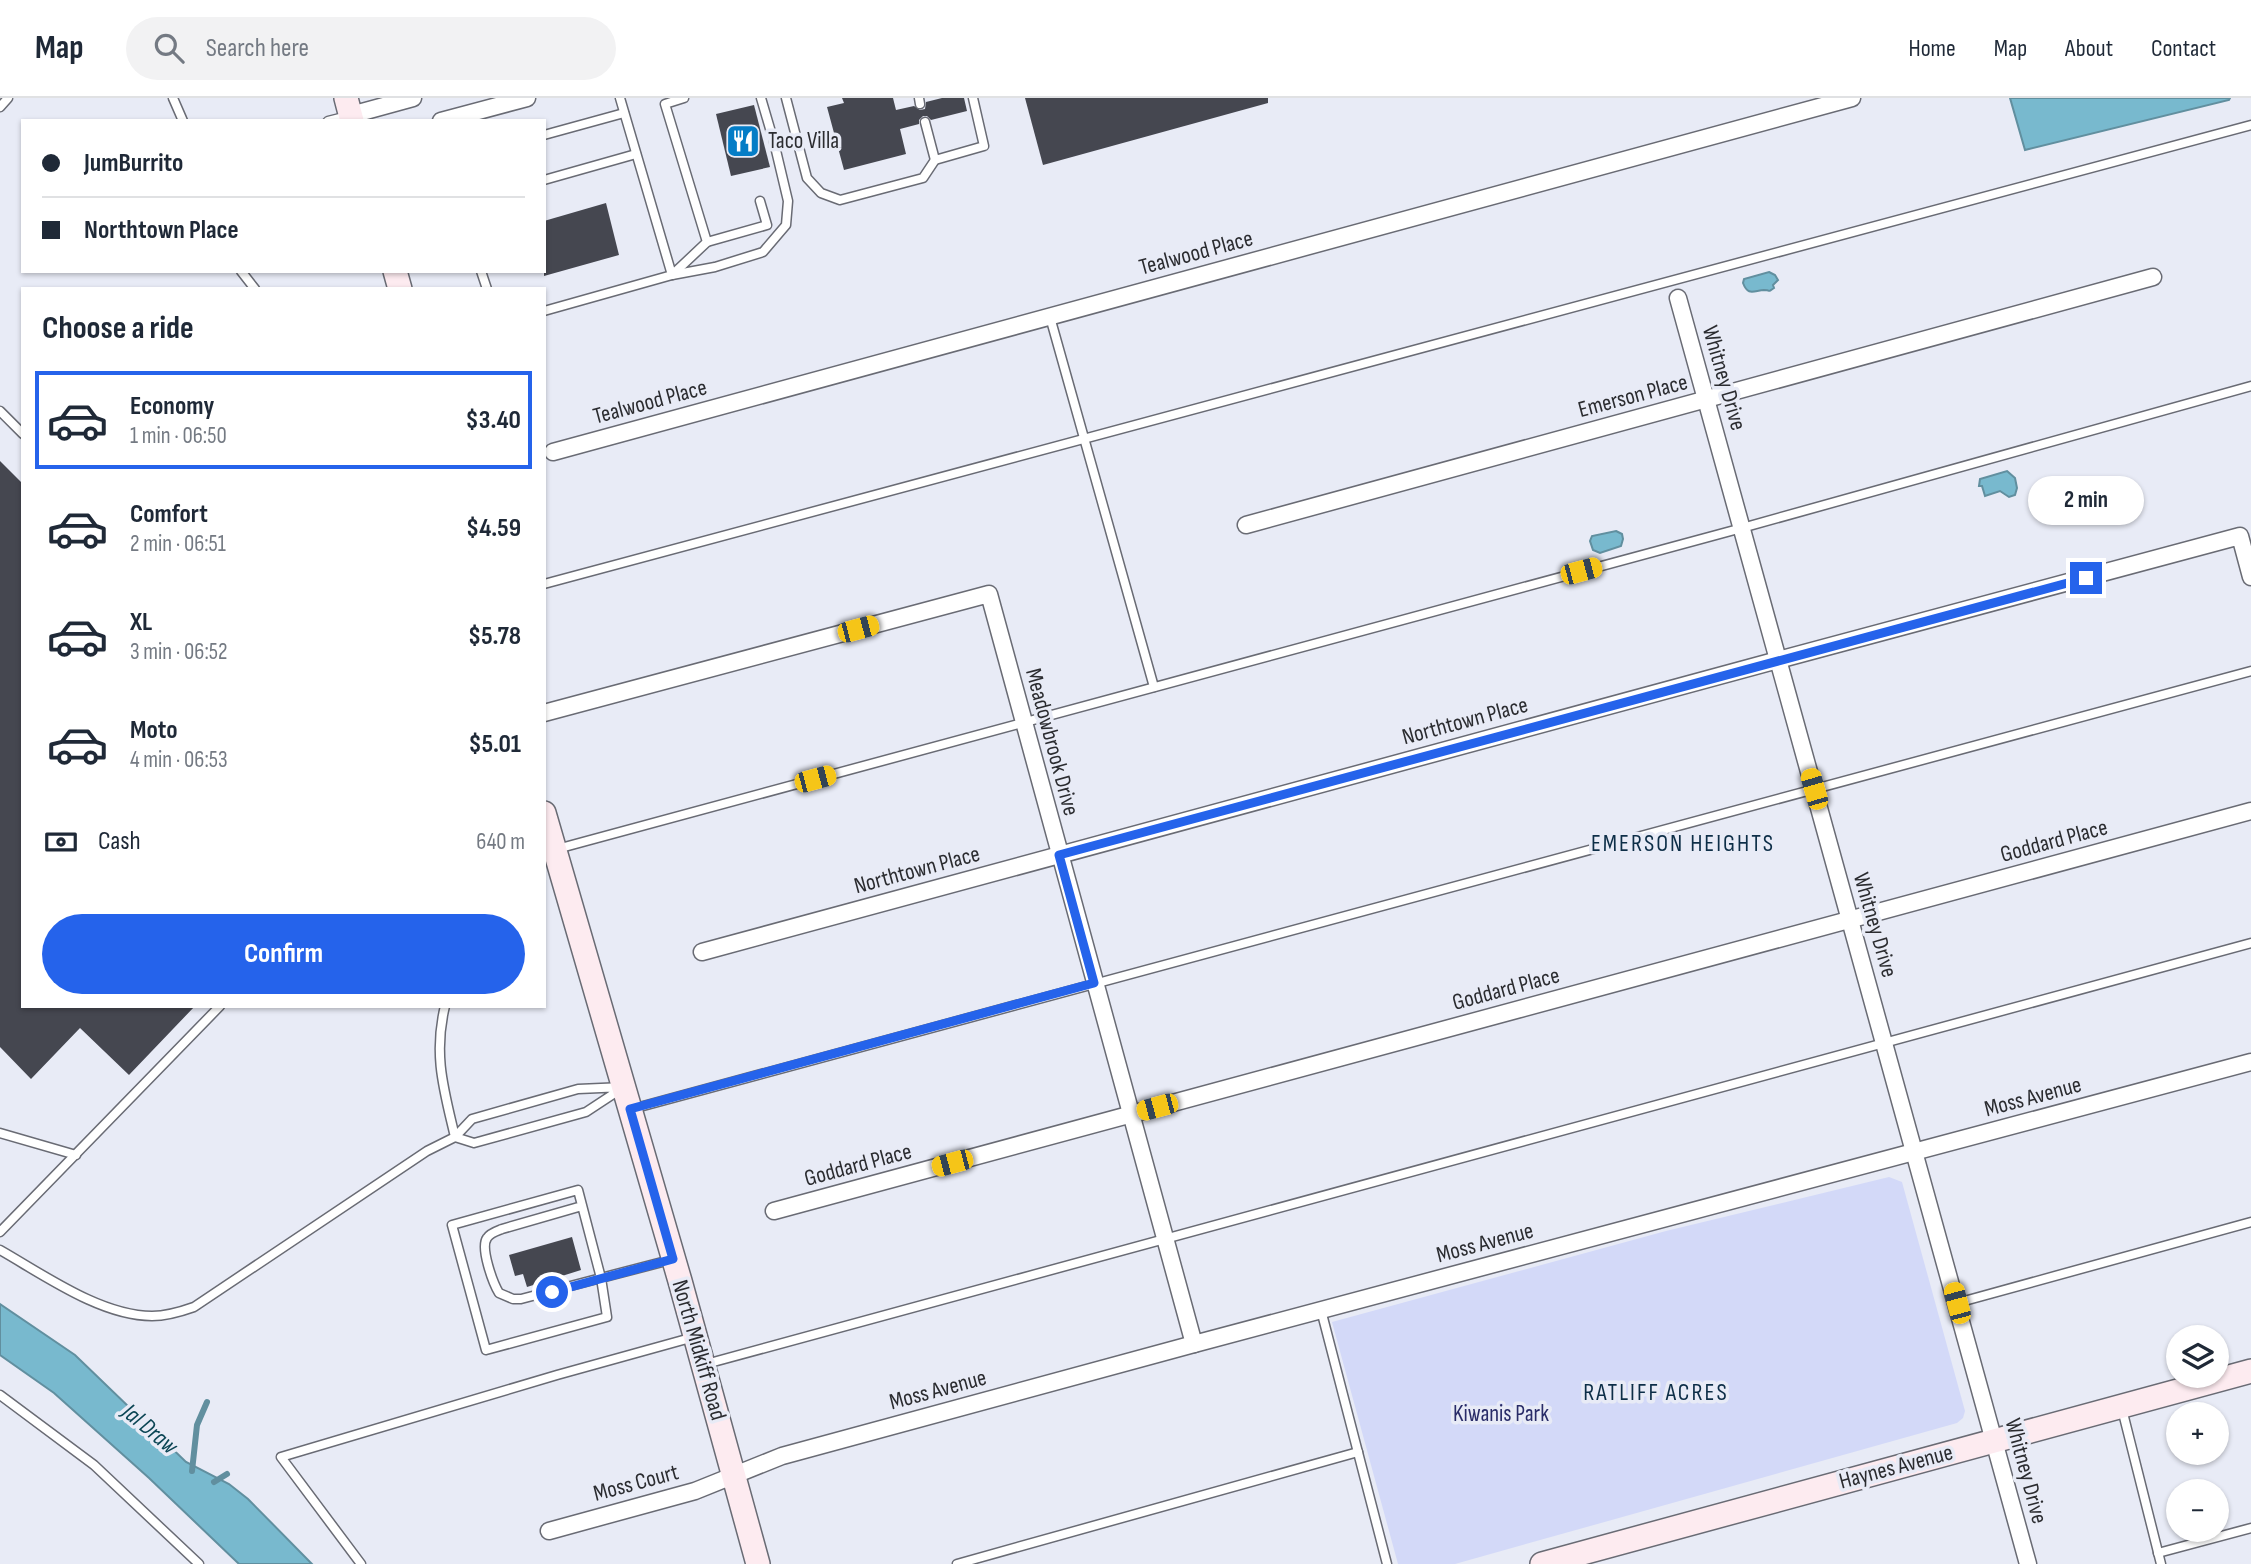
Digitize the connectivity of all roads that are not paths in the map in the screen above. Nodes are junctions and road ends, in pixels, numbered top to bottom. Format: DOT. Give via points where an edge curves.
graph roads {
  1 [pos="8,98"];
  2 [pos="173,98"];
  3 [pos="413,98"];
  4 [pos="527,98"];
  5 [pos="620,98"];
  6 [pos="684,98"];
  7 [pos="761,98"];
  8 [pos="786,98"];
  9 [pos="973,98"];
  10 [pos="1852,98"];
  11 [pos="0,107"];
  12 [pos="350,111"];
  13 [pos="624,113"];
  14 [pos="182,119"];
  15 [pos="332,119"];
  16 [pos="448,119"];
  17 [pos="925,122"];
  18 [pos="2251,125"];
  19 [pos="771,132"];
  20 [pos="546,134"];
  21 [pos="774,142"];
  22 [pos="636,154"];
  23 [pos="935,160"];
  24 [pos="546,179"];
  25 [pos="760,201"];
  26 [pos="707,242"];
  27 [pos="243,273"];
  28 [pos="672,275"];
  29 [pos="2153,277"];
  30 [pos="253,287"];
  31 [pos="1678,298"];
  32 [pos="546,310"];
  33 [pos="1050,317"];
  34 [pos="2251,386"];
  35 [pos="1706,400"];
  36 [pos="0,411"];
  37 [pos="21,432"];
  38 [pos="1083,439"];
  39 [pos="553,452"];
  40 [pos="1246,525"];
  41 [pos="1742,528"];
  42 [pos="2251,577"];
  43 [pos="546,583"];
  44 [pos="1778,660"];
  45 [pos="2251,671"];
  46 [pos="1154,687"];
  47 [pos="546,712"];
  48 [pos="1023,722"];
  49 [pos="1814,789"];
  50 [pos="2251,811"];
  51 [pos="546,820"];
  52 [pos="554,849"];
  53 [pos="1059,855"];
  54 [pos="1850,919"];
  55 [pos="2251,943"];
  56 [pos="702,952"];
  57 [pos="1094,983"];
  58 [pos="218,1008"];
  59 [pos="445,1008"];
  60 [pos="1884,1042"];
  61 [pos="2251,1062"];
  62 [pos="627,1098"];
  63 [pos="1130,1115"];
  64 [pos="0,1133"];
  65 [pos="455,1137"];
  66 [pos="1915,1152"];
  67 [pos="76,1155"];
  68 [pos="582,1206"];
  69 [pos="774,1211"];
  70 [pos="2251,1222"];
  71 [pos="0,1232"];
  72 [pos="1165,1240"];
  73 [pos="0,1250"];
  74 [pos="673,1259"];
  75 [pos="601,1278"];
  76 [pos="1957,1303"];
  77 [pos="1321,1310"];
  78 [pos="694,1337"];
  79 [pos="1194,1344"];
  80 [pos="703,1365"];
  81 [pos="2251,1371"];
  82 [pos="0,1395"];
  83 [pos="2121,1406"];
  84 [pos="1994,1440"];
  85 [pos="1358,1452"];
  86 [pos="734,1474"];
  87 [pos="2251,1528"];
  88 [pos="549,1531"];
  89 [pos="2158,1553"];
  90 [pos="198,1564"];
  91 [pos="361,1564"];
  92 [pos="758,1564"];
  93 [pos="957,1564"];
  94 [pos="1387,1564"];
  95 [pos="1542,1564"];
  96 [pos="2028,1564"];
  97 [pos="2161,1564"];
  1 -- 11 [label="lane"];
  2 -- 14 [label="lane"];
  3 -- 12 [label="street"];
  4 -- 16 [label="street"];
  5 -- 13 [label="lane"];
  6 -- 26 [label="lane" via="665,104"];
  7 -- 19 [label="lane"];
  8 -- 23 [label="lane" via="807,178 821,194 840,200 923,178"];
  9 -- 23 [label="lane" via="984,146"];
  10 -- 33 [label="street, Tealwood Place"];
  12 -- 15 [label="lane"];
  13 -- 20 [label="lane"];
  13 -- 22 [label="lane"];
  17 -- 23 [label="lane"];
  18 -- 38 [label="lane"];
  21 -- 28 [label="lane" via="788,201 786,225 763,253"];
  22 -- 24 [label="lane"];
  22 -- 28 [label="lane"];
  25 -- 26 [label="lane" via="767,225"];
  26 -- 28 [label="lane"];
  27 -- 30 [label="lane"];
  28 -- 32 [label="lane"];
  29 -- 35 [label="street, Emerson Place"];
  31 -- 35 [label="street, Whitney Drive"];
  33 -- 38 [label="lane"];
  33 -- 39 [label="street, Tealwood Place"];
  34 -- 41 [label="lane"];
  35 -- 40 [label="street, Emerson Place"];
  35 -- 41 [label="street, Whitney Drive"];
  36 -- 37 [label="lane"];
  38 -- 43 [label="lane"];
  38 -- 46 [label="lane"];
  41 -- 44 [label="street, Whitney Drive"];
  41 -- 46 [label="lane"];
  42 -- 44 [label="street, Northtown Place" via="2240,537"];
  44 -- 49 [label="street, Whitney Drive"];
  44 -- 53 [label="street, Northtown Place"];
  45 -- 49 [label="lane"];
  46 -- 48 [label="lane"];
  47 -- 48 [label="street, Meadowbrook Drive" via="989,594"];
  48 -- 52 [label="lane"];
  48 -- 53 [label="street, Meadowbrook Drive"];
  49 -- 54 [label="street, Whitney Drive"];
  49 -- 57 [label="lane"];
  50 -- 54 [label="street, Goddard Place"];
  51 -- 52 [label="main road, North Midkiff Road"];
  52 -- 62 [label="main road, North Midkiff Road"];
  53 -- 56 [label="street, Northtown Place"];
  53 -- 57 [label="street, Meadowbrook Drive"];
  54 -- 60 [label="street, Whitney Drive"];
  54 -- 63 [label="street, Goddard Place"];
  55 -- 60 [label="lane"];
  57 -- 62 [label="lane"];
  57 -- 63 [label="street, Meadowbrook Drive"];
  58 -- 67 [label="lane"];
  59 -- 65 [label="lane" via="439,1061"];
  60 -- 66 [label="street, Whitney Drive"];
  60 -- 72 [label="lane"];
  61 -- 66 [label="street, Moss Avenue"];
  62 -- 65 [label="lane" via="474,1143"];
  62 -- 65 [label="lane" via="578,1089 472,1119"];
  62 -- 74 [label="main road, North Midkiff Road"];
  63 -- 69 [label="street, Goddard Place"];
  63 -- 72 [label="street, Meadowbrook Drive"];
  64 -- 67 [label="lane"];
  65 -- 73 [label="lane" via="427,1151 197,1305 166,1315 134,1315 100,1304"];
  66 -- 76 [label="street, Whitney Drive"];
  66 -- 77 [label="street, Moss Avenue"];
  67 -- 71 [label="lane"];
  68 -- 75 [label="lane"];
  68 -- 75 [label="lane" via="502,1228 485,1243 486,1256 499,1293 513,1299"];
  68 -- 75 [label="lane" via="578,1190 452,1225 486,1350 607,1317"];
  70 -- 76 [label="lane"];
  72 -- 79 [label="street, Meadowbrook Drive"];
  72 -- 80 [label="lane"];
  74 -- 75 [label="lane"];
  74 -- 78 [label="main road, North Midkiff Road"];
  76 -- 84 [label="street, Whitney Drive"];
  77 -- 79 [label="street, Moss Avenue"];
  77 -- 85 [label="lane"];
  78 -- 80 [label="main road, North Midkiff Road"];
  78 -- 91 [label="lane" via="281,1457"];
  79 -- 86 [label="street, Moss Avenue" via="782,1456"];
  80 -- 86 [label="main road, North Midkiff Road"];
  81 -- 83 [label="main road, Haynes Avenue"];
  82 -- 90 [label="lane" via="94,1465"];
  83 -- 84 [label="main road, Haynes Avenue"];
  83 -- 89 [label="lane"];
  84 -- 95 [label="main road, Haynes Avenue"];
  84 -- 96 [label="street, Whitney Drive"];
  85 -- 93 [label="lane"];
  85 -- 94 [label="lane"];
  86 -- 88 [label="street, Moss Court" via="695,1491"];
  86 -- 92 [label="main road, North Midkiff Road"];
  87 -- 89 [label="lane"];
  89 -- 97 [label="lane"];
}
